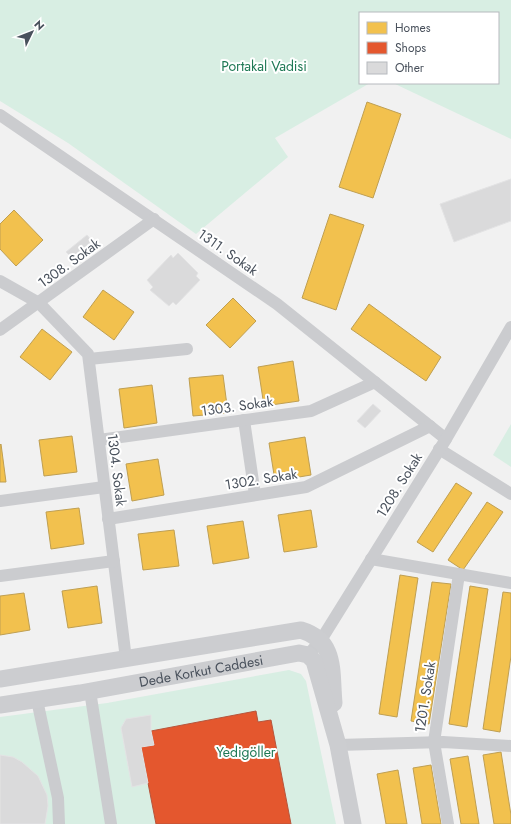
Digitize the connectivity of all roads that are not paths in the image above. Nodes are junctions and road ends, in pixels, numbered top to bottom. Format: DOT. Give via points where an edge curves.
graph roads {
  1 [pos="0,115"];
  2 [pos="154,219"];
  3 [pos="0,281"];
  4 [pos="39,303"];
  5 [pos="511,327"];
  6 [pos="0,330"];
  7 [pos="187,349"];
  8 [pos="88,359"];
  9 [pos="374,382"];
  10 [pos="244,420"];
  11 [pos="430,426"];
  12 [pos="446,439"];
  13 [pos="99,440"];
  14 [pos="439,449"];
  15 [pos="104,487"];
  16 [pos="511,494"];
  17 [pos="255,495"];
  18 [pos="0,501"];
  19 [pos="108,519"];
  20 [pos="371,559"];
  21 [pos="114,561"];
  22 [pos="459,574"];
  23 [pos="0,576"];
  24 [pos="511,583"];
  25 [pos="321,640"];
  26 [pos="308,655"];
  27 [pos="126,660"];
  28 [pos="0,679"];
  29 [pos="90,691"];
  30 [pos="37,700"];
  31 [pos="0,705"];
  32 [pos="434,742"];
  33 [pos="338,745"];
  34 [pos="511,746"];
  35 [pos="59,824"];
  36 [pos="111,824"];
  37 [pos="353,824"];
  38 [pos="448,824"];
  1 -- 2 [label="street, 1311. Sokak"];
  2 -- 4 [label="street, 1308. Sokak"];
  2 -- 9 [label="street, 1311. Sokak" via="277,304"];
  3 -- 4 [label="street, 1304. Sokak"];
  4 -- 6 [label="street, 1308. Sokak"];
  4 -- 8 [label="street, 1304. Sokak" via="88,354"];
  5 -- 12 [label="street, 1208. Sokak"];
  7 -- 8 [label="street"];
  8 -- 13 [label="street, 1304. Sokak"];
  9 -- 10 [label="street, 1303. Sokak" via="311,411"];
  9 -- 11 [label="street, 1311. Sokak"];
  10 -- 13 [label="street, 1303. Sokak"];
  10 -- 17 [label="street"];
  11 -- 12 [label="street, 1311. Sokak"];
  11 -- 17 [label="street, 1302. Sokak" via="306,487"];
  12 -- 14 [label="street, 1208. Sokak"];
  13 -- 15 [label="street, 1304. Sokak"];
  14 -- 16 [label="street"];
  14 -- 20 [label="street, 1208. Sokak"];
  15 -- 18 [label="street"];
  15 -- 19 [label="street, 1304. Sokak"];
  17 -- 19 [label="street, 1302. Sokak"];
  19 -- 21 [label="street, 1304. Sokak"];
  20 -- 22 [label="street"];
  20 -- 25 [label="street, 1208. Sokak"];
  21 -- 23 [label="street"];
  21 -- 27 [label="street, 1304. Sokak"];
  22 -- 24 [label="street"];
  22 -- 32 [label="street, 1201. Sokak"];
  25 -- 26 [label="street, 1208. Sokak"];
  25 -- 27 [label="main road, Dede Korkut Caddesi" via="312,633 301,630"];
  25 -- 33 [label="main road" via="330,653"];
  26 -- 29 [label="main road, Dede Korkut Caddesi" via="299,653"];
  26 -- 33 [label="main road" via="314,661"];
  27 -- 28 [label="main road, Dede Korkut Caddesi"];
  29 -- 30 [label="main road, Dede Korkut Caddesi"];
  29 -- 36 [label="street"];
  30 -- 31 [label="main road, Dede Korkut Caddesi"];
  30 -- 35 [label="street" via="58,798"];
  32 -- 33 [label="street"];
  32 -- 34 [label="street"];
  32 -- 38 [label="street, 1201. Sokak"];
  33 -- 37 [label="main road"];
}
